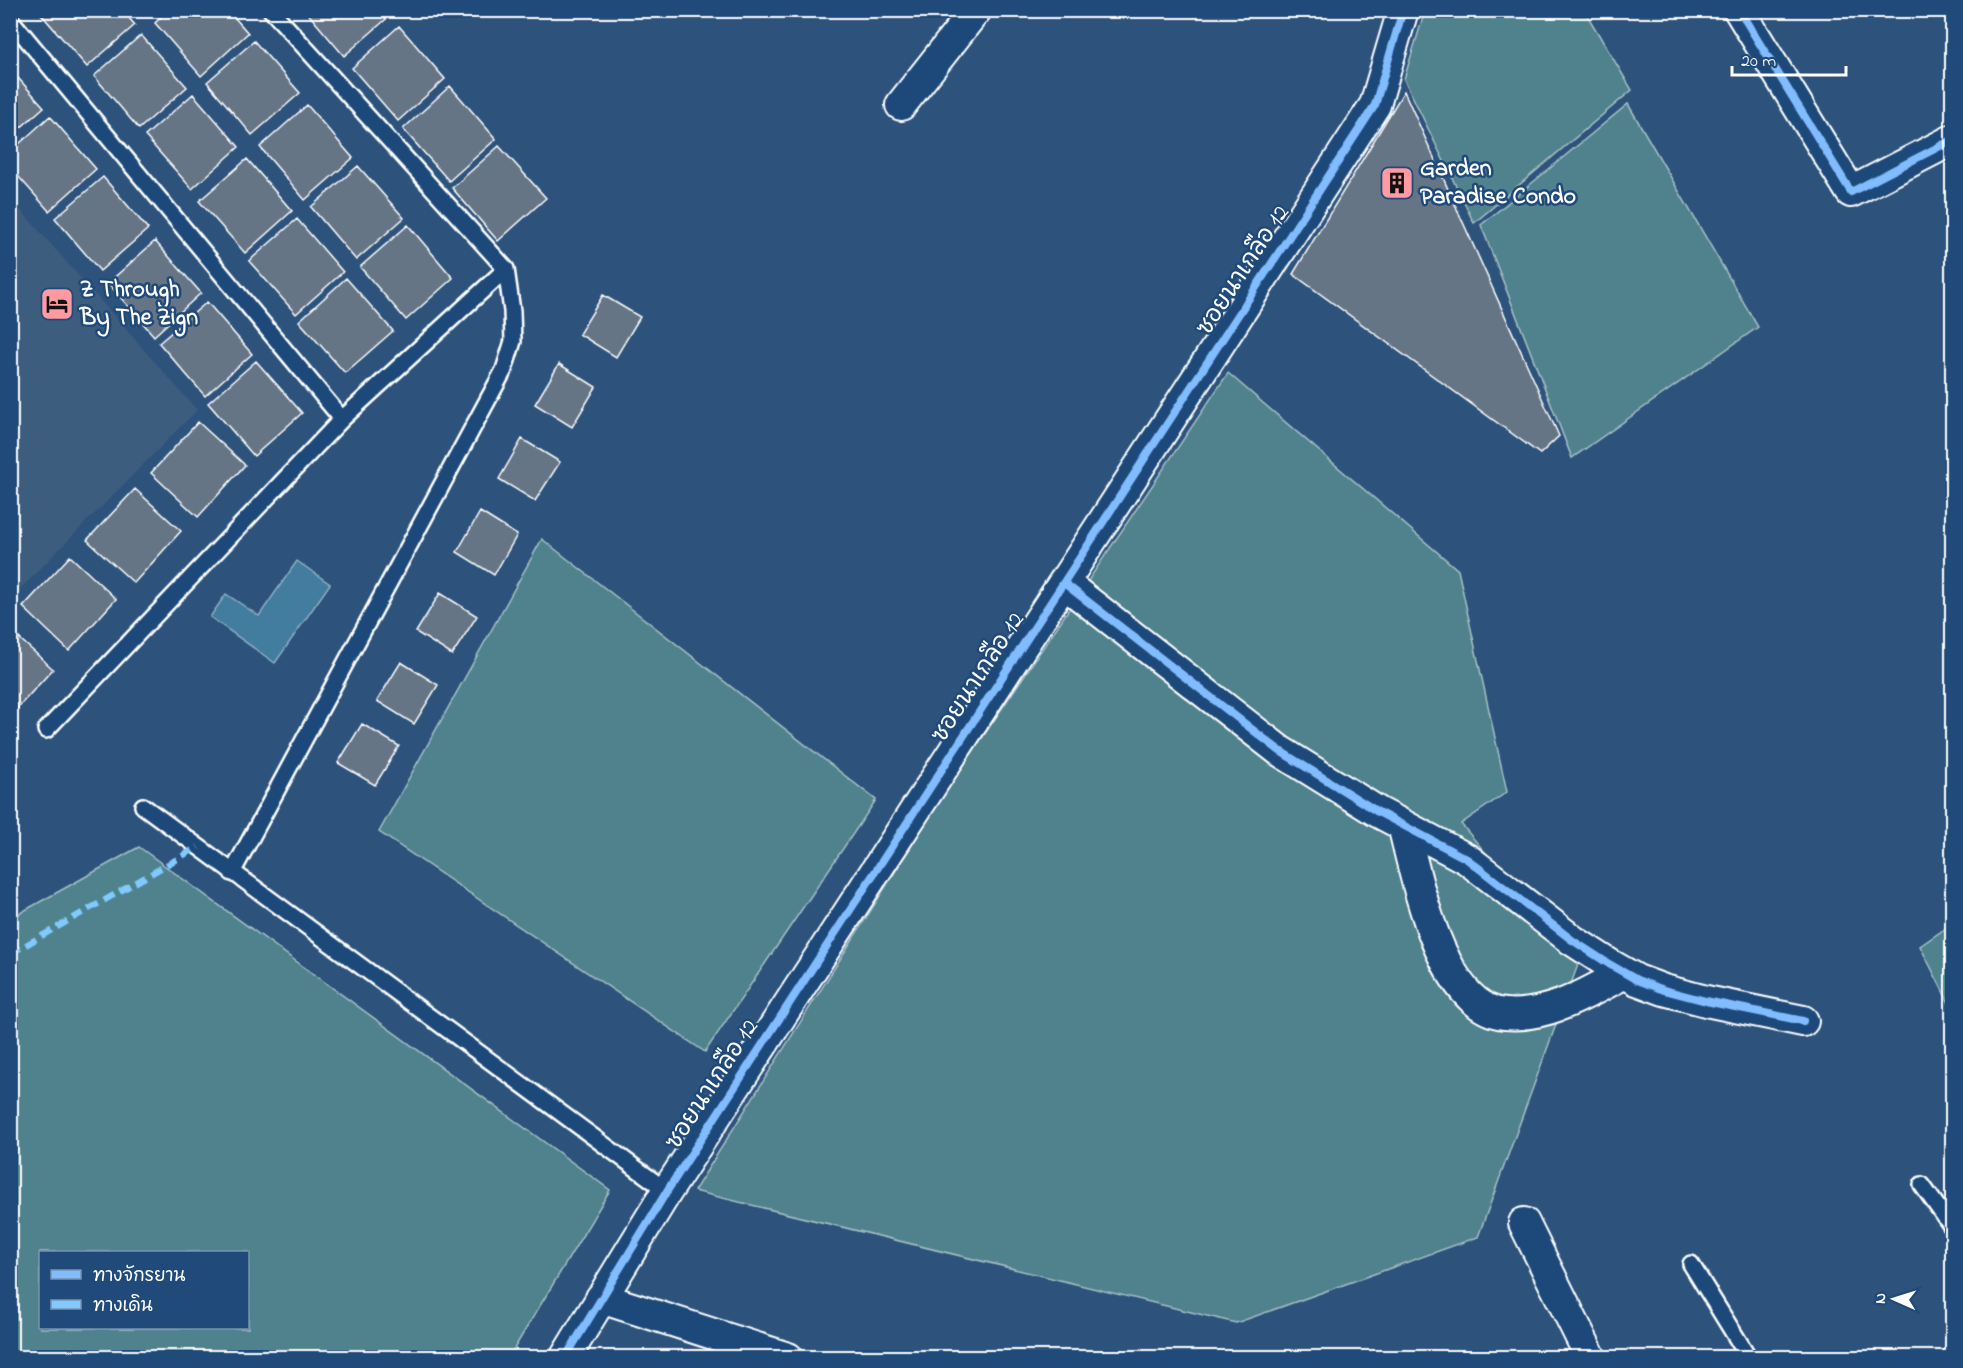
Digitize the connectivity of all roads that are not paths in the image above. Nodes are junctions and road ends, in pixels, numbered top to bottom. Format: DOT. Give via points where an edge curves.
graph roads {
  1 [pos="272,10"];
  2 [pos="976,10"];
  3 [pos="1739,10"];
  4 [pos="1400,12"];
  5 [pos="10,19"];
  6 [pos="901,105"];
  7 [pos="1953,140"];
  8 [pos="506,269"];
  9 [pos="342,419"];
  10 [pos="1064,583"];
  11 [pos="46,730"];
  12 [pos="143,806"];
  13 [pos="1403,825"];
  14 [pos="232,873"];
  15 [pos="1625,973"];
  16 [pos="1803,1021"];
  17 [pos="1922,1185"];
  18 [pos="667,1191"];
  19 [pos="1524,1223"];
  20 [pos="1953,1227"];
  21 [pos="1691,1264"];
  22 [pos="601,1298"];
  23 [pos="565,1358"];
  24 [pos="788,1358"];
  25 [pos="1591,1358"];
  26 [pos="1749,1358"];
  1 -- 8 [label="lane"];
  2 -- 6 [label="street"];
  3 -- 7 [label="street" via="1851,192"];
  4 -- 10 [label="street, ซอยนาเกลือ 12" via="1375,105"];
  5 -- 9 [label="lane"];
  8 -- 9 [label="lane"];
  8 -- 14 [label="lane" via="513,341 504,370"];
  9 -- 11 [label="lane"];
  10 -- 13 [label="street" via="1280,751"];
  10 -- 18 [label="street, ซอยนาเกลือ 12"];
  12 -- 14 [label="lane"];
  13 -- 15 [label="street" via="1467,859 1572,940"];
  13 -- 15 [label="street" via="1425,910 1448,968 1485,1009 1505,1014 1534,1012 1572,1001"];
  14 -- 18 [label="lane"];
  15 -- 16 [label="street" via="1706,1002"];
  17 -- 20 [label="lane"];
  18 -- 22 [label="street, ซอยนาเกลือ 12"];
  19 -- 25 [label="street"];
  21 -- 26 [label="lane"];
  22 -- 23 [label="street, ซอยนาเกลือ 12"];
  22 -- 24 [label="street"];
}
